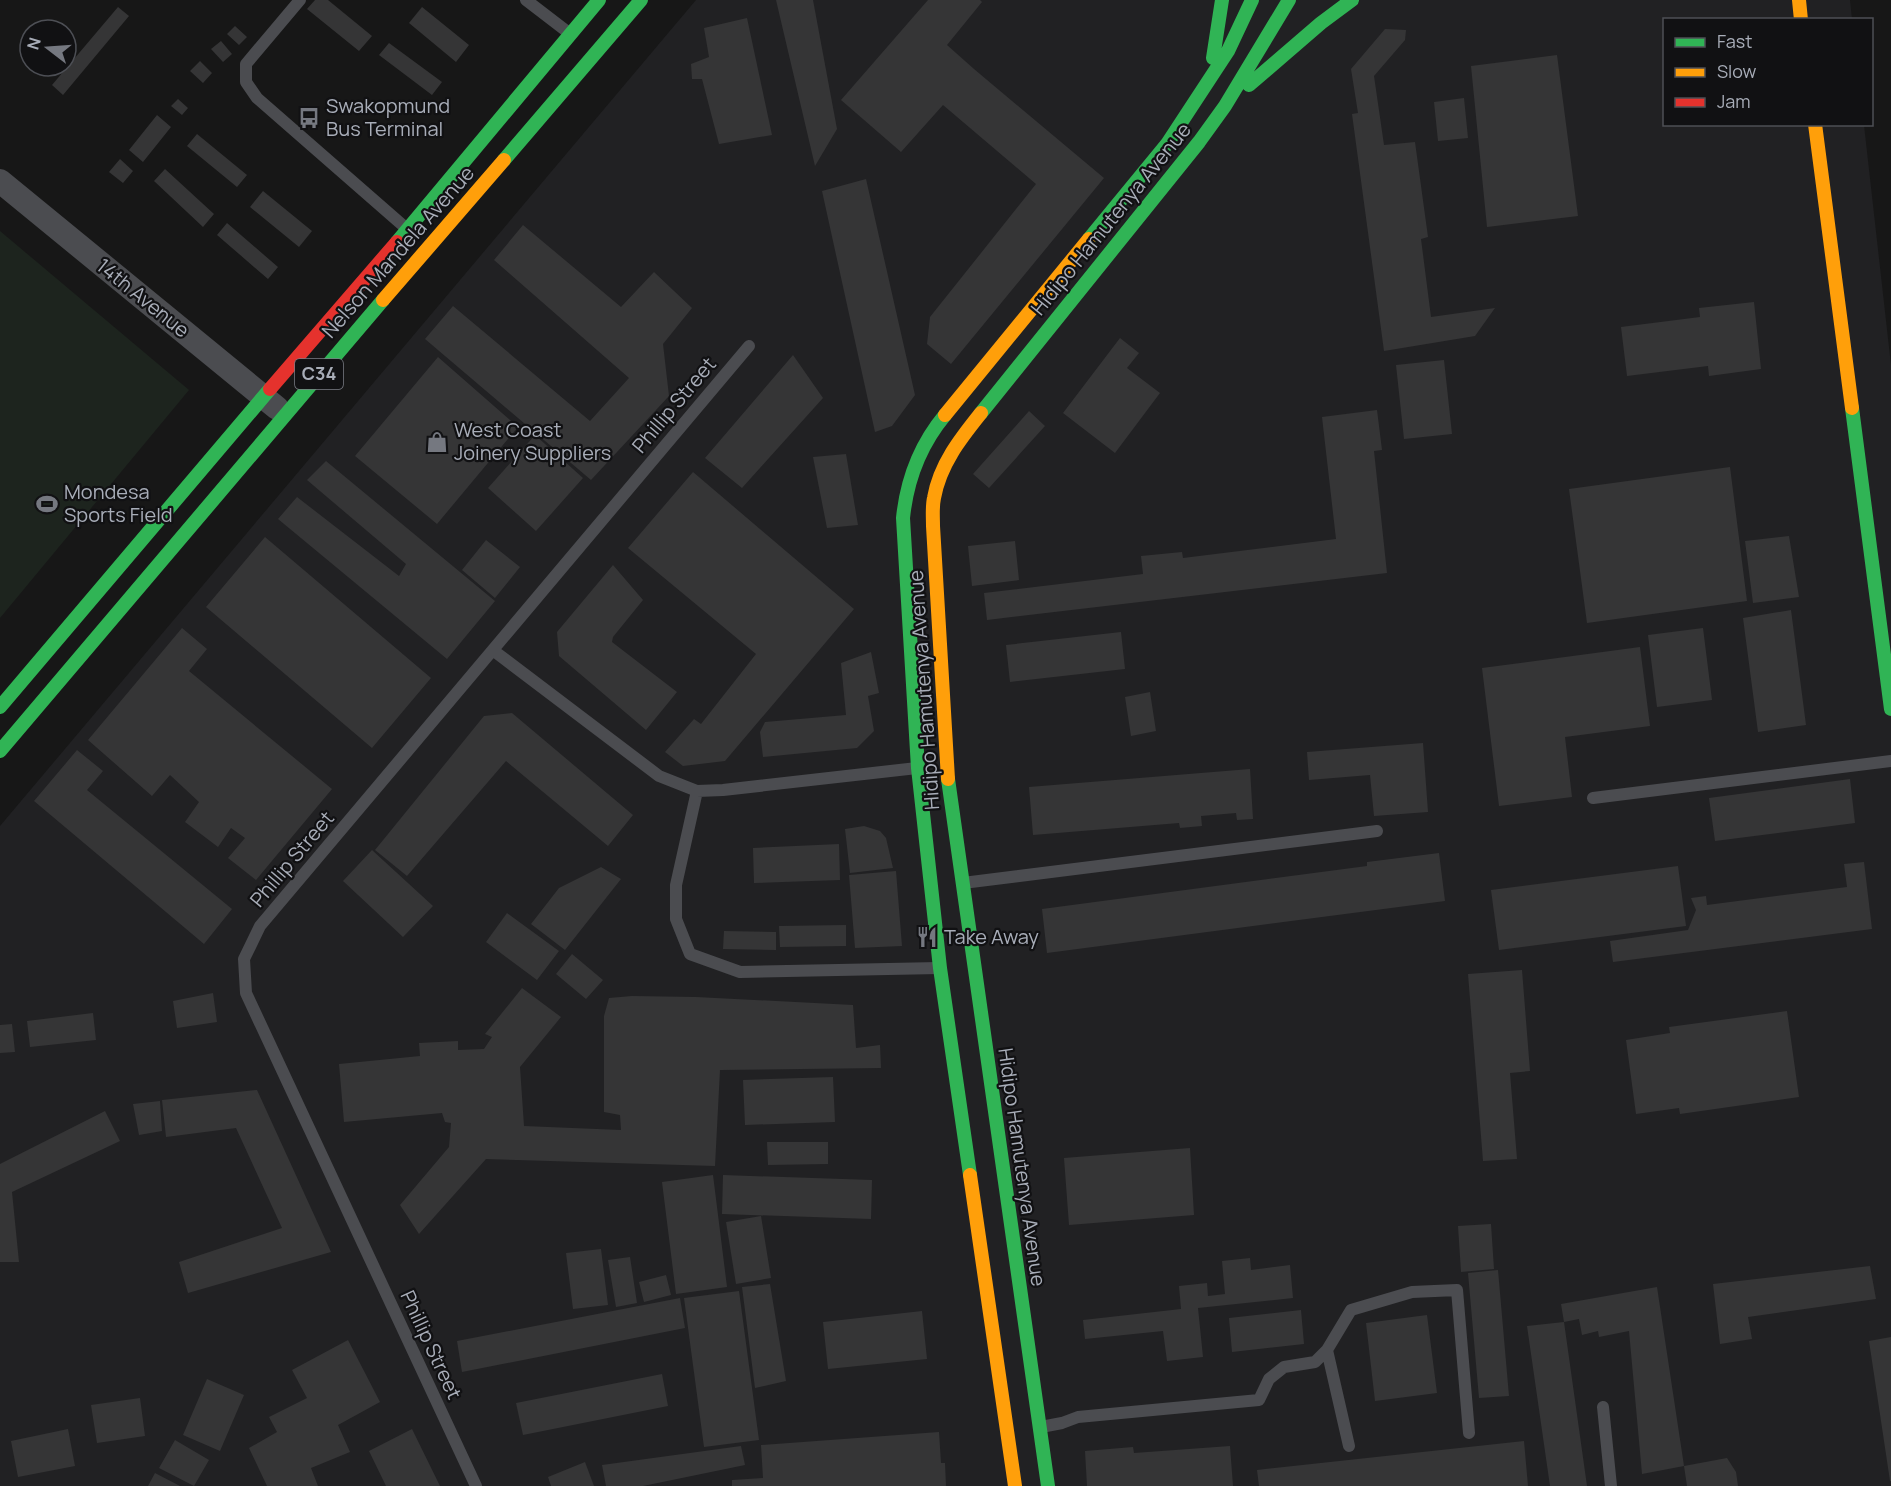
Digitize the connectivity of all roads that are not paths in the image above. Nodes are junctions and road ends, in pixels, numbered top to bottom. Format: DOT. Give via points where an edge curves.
graph roads {
  1 [pos="300,0"];
  2 [pos="526,0"];
  3 [pos="599,0"];
  4 [pos="641,0"];
  5 [pos="1222,0"];
  6 [pos="1252,0"];
  7 [pos="1289,0"];
  8 [pos="1352,0"];
  9 [pos="1799,0"];
  10 [pos="1802,18"];
  11 [pos="570,34"];
  12 [pos="1208,83"];
  13 [pos="1225,106"];
  14 [pos="1815,126"];
  15 [pos="0,181"];
  16 [pos="408,229"];
  17 [pos="749,346"];
  18 [pos="265,397"];
  19 [pos="285,414"];
  20 [pos="494,651"];
  21 [pos="0,707"];
  22 [pos="1891,709"];
  23 [pos="0,751"];
  24 [pos="1891,761"];
  25 [pos="932,767"];
  26 [pos="697,791"];
  27 [pos="1593,798"];
  28 [pos="1377,831"];
  29 [pos="962,883"];
  30 [pos="940,968"];
  31 [pos="1327,1350"];
  32 [pos="1603,1407"];
  33 [pos="1040,1428"];
  34 [pos="1469,1433"];
  35 [pos="1349,1446"];
  36 [pos="476,1486"];
  37 [pos="1015,1486"];
  38 [pos="1048,1486"];
  39 [pos="1611,1486"];
  1 -- 16 [label="lane" via="246,64 246,82 257,98"];
  2 -- 11 [label="lane"];
  3 -- 11 [label="street, Nelson Mandela Avenue / C34"];
  4 -- 19 [label="street, Nelson Mandela Avenue / C34"];
  5 -- 12 [label="street"];
  6 -- 12 [label="street, Hidipo Hamutenya Avenue"];
  7 -- 13 [label="street, Hidipo Hamutenya Avenue"];
  8 -- 13 [label="street"];
  9 -- 10 [label="street"];
  11 -- 16 [label="street, Nelson Mandela Avenue / C34"];
  12 -- 25 [label="street, Hidipo Hamutenya Avenue" via="1167,144 931,432 915,459 905,491 903,518"];
  13 -- 25 [label="street, Hidipo Hamutenya Avenue" via="956,444 944,468 934,498"];
  14 -- 22 [label="street"];
  15 -- 18 [label="street, 14th Avenue"];
  16 -- 18 [label="street, Nelson Mandela Avenue / C34"];
  17 -- 20 [label="lane, Phillip Street"];
  18 -- 19 [label="street, 14th Avenue"];
  18 -- 21 [label="street, Nelson Mandela Avenue / C34"];
  19 -- 23 [label="street, Nelson Mandela Avenue / C34"];
  20 -- 26 [label="lane" via="659,776"];
  20 -- 36 [label="lane, Phillip Street" via="260,926 244,959 246,993"];
  24 -- 27 [label="lane"];
  25 -- 26 [label="lane"];
  25 -- 29 [label="street, Hidipo Hamutenya Avenue"];
  25 -- 30 [label="street, Hidipo Hamutenya Avenue"];
  26 -- 30 [label="lane" via="676,885 676,919 690,954 740,972"];
  28 -- 29 [label="lane"];
  29 -- 33 [label="street, Hidipo Hamutenya Avenue"];
  30 -- 37 [label="street, Hidipo Hamutenya Avenue"];
  31 -- 33 [label="lane" via="1315,1362 1284,1367 1269,1379 1259,1400 1078,1417"];
  31 -- 34 [label="lane" via="1352,1310 1412,1292 1457,1290"];
  31 -- 35 [label="lane"];
  32 -- 39 [label="lane"];
  33 -- 38 [label="street, Hidipo Hamutenya Avenue"];
}
